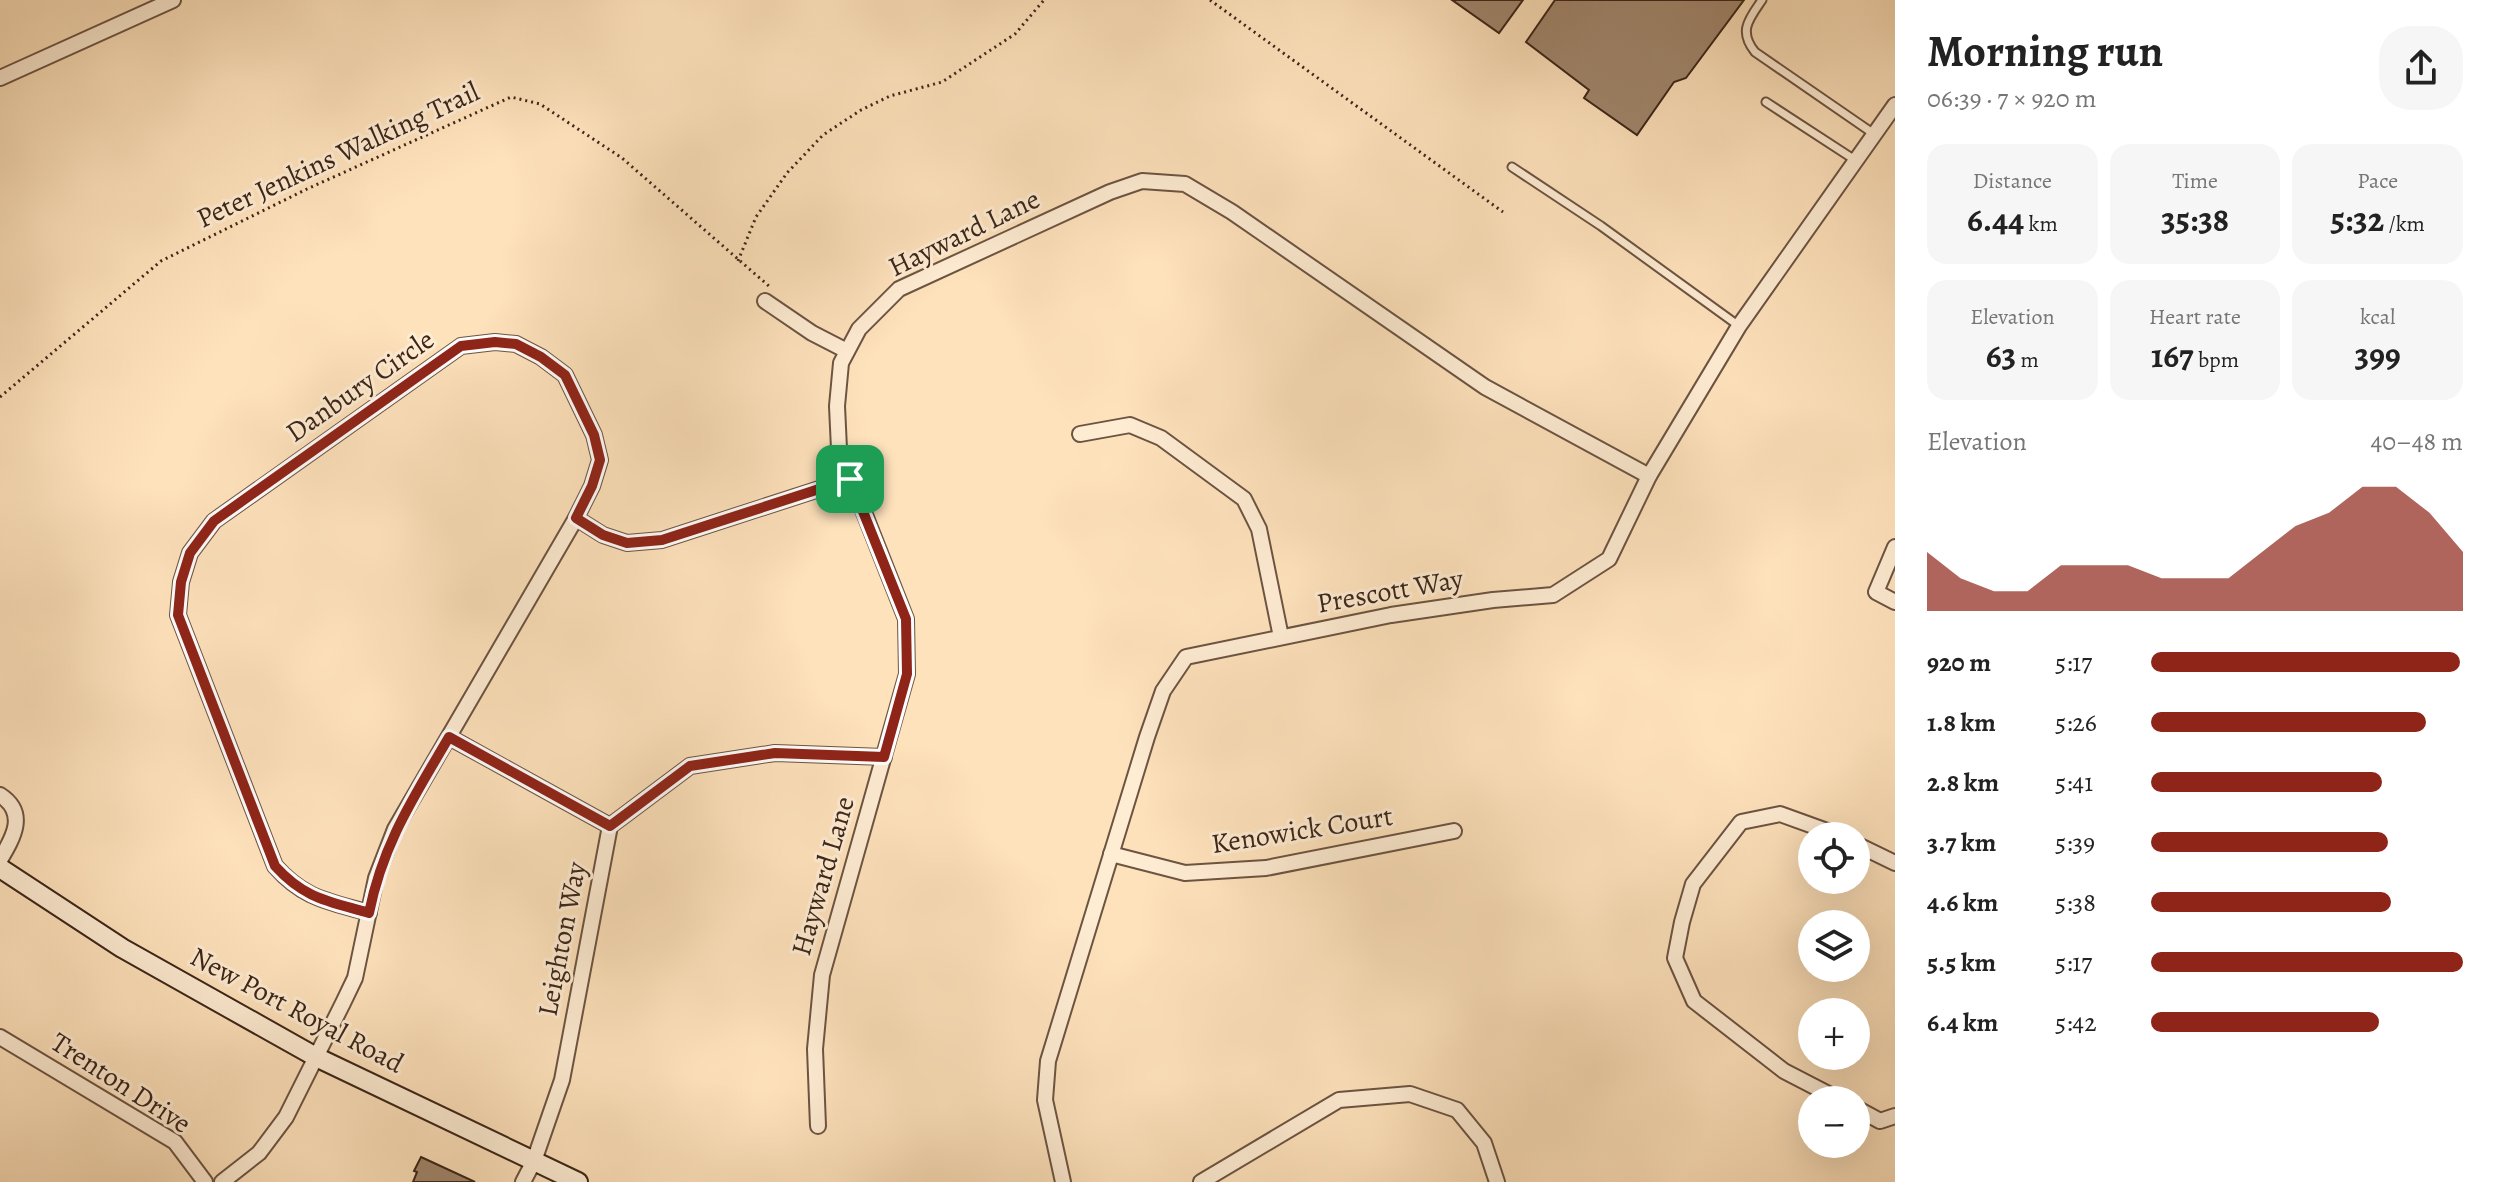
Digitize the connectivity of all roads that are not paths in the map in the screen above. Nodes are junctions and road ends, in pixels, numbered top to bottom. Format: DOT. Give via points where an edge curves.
graph roads {
  1 [pos="173,0"];
  2 [pos="1762,0"];
  3 [pos="0,78"];
  4 [pos="1766,102"];
  5 [pos="1895,105"];
  6 [pos="1874,134"];
  7 [pos="1855,160"];
  8 [pos="1512,167"];
  9 [pos="768,294"];
  10 [pos="1739,326"];
  11 [pos="847,351"];
  12 [pos="1080,434"];
  13 [pos="1649,476"];
  14 [pos="850,479"];
  15 [pos="576,518"];
  16 [pos="1895,547"];
  17 [pos="1895,602"];
  18 [pos="1281,637"];
  19 [pos="449,737"];
  20 [pos="884,757"];
  21 [pos="0,795"];
  22 [pos="1802,822"];
  23 [pos="610,826"];
  24 [pos="1454,831"];
  25 [pos="1870,851"];
  26 [pos="1111,854"];
  27 [pos="0,860"];
  28 [pos="1895,863"];
  29 [pos="0,868"];
  30 [pos="369,913"];
  31 [pos="0,1037"];
  32 [pos="316,1057"];
  33 [pos="1813,1086"];
  34 [pos="1870,1116"];
  35 [pos="1895,1116"];
  36 [pos="818,1126"];
  37 [pos="534,1161"];
  38 [pos="205,1182"];
  39 [pos="222,1182"];
  40 [pos="523,1182"];
  41 [pos="578,1182"];
  42 [pos="1063,1182"];
  43 [pos="1201,1182"];
  44 [pos="1497,1182"];
  1 -- 3 [label="street"];
  2 -- 6 [label="lane" via="1746,32 1755,52"];
  4 -- 7 [label="lane"];
  5 -- 6 [label="street, Prescott Way"];
  6 -- 7 [label="street, Prescott Way"];
  7 -- 10 [label="street, Prescott Way"];
  8 -- 10 [label="lane"];
  9 -- 11 [label="street" via="812,333"];
  10 -- 13 [label="street, Prescott Way"];
  11 -- 13 [label="street, Hayward Lane" via="859,329 899,289 1110,192 1142,181 1185,184 1485,387"];
  11 -- 14 [label="street, Hayward Lane" via="837,406 839,449"];
  12 -- 18 [label="street" via="1130,425 1161,438 1244,499 1259,529"];
  13 -- 18 [label="street, Prescott Way" via="1609,559 1553,595 1391,615"];
  14 -- 15 [label="street" via="662,540 627,543"];
  14 -- 20 [label="street, Hayward Lane" via="906,619 907,674"];
  15 -- 19 [label="street, Danbury Circle"];
  15 -- 30 [label="street, Danbury Circle" via="600,460 594,435 565,375 516,344 495,342 461,346 214,521 190,553 178,615 275,866 309,895"];
  16 -- 17 [label="street" via="1876,592"];
  18 -- 26 [label="street, Prescott Way" via="1186,657 1163,691"];
  19 -- 23 [label="street"];
  19 -- 30 [label="street, Danbury Circle" via="395,829"];
  20 -- 23 [label="street" via="775,753 690,766"];
  20 -- 36 [label="street, Hayward Lane" via="822,975 815,1049"];
  21 -- 27 [label="street" via="9,801 17,824"];
  22 -- 33 [label="street" via="1780,814 1741,822 1693,884 1675,958 1694,1001 1784,1071"];
  23 -- 37 [label="street, Leighton Way" via="562,1080"];
  24 -- 26 [label="street, Kenowick Court" via="1266,868 1185,873"];
  25 -- 28 [label="street"];
  26 -- 42 [label="street, Prescott Way" via="1048,1061 1045,1100"];
  29 -- 32 [label="street, New Port Royal Road" via="122,948"];
  30 -- 32 [label="street, Danbury Circle" via="355,978"];
  31 -- 38 [label="street, Trenton Drive" via="175,1142"];
  32 -- 37 [label="street, New Port Royal Road"];
  32 -- 39 [label="street, Danbury Circle" via="286,1117 259,1153"];
  34 -- 35 [label="street" via="1880,1121"];
  37 -- 40 [label="street, Leighton Way"];
  37 -- 41 [label="street, New Port Royal Road"];
  43 -- 44 [label="street" via="1339,1100 1410,1094 1457,1110 1484,1143"];
}
